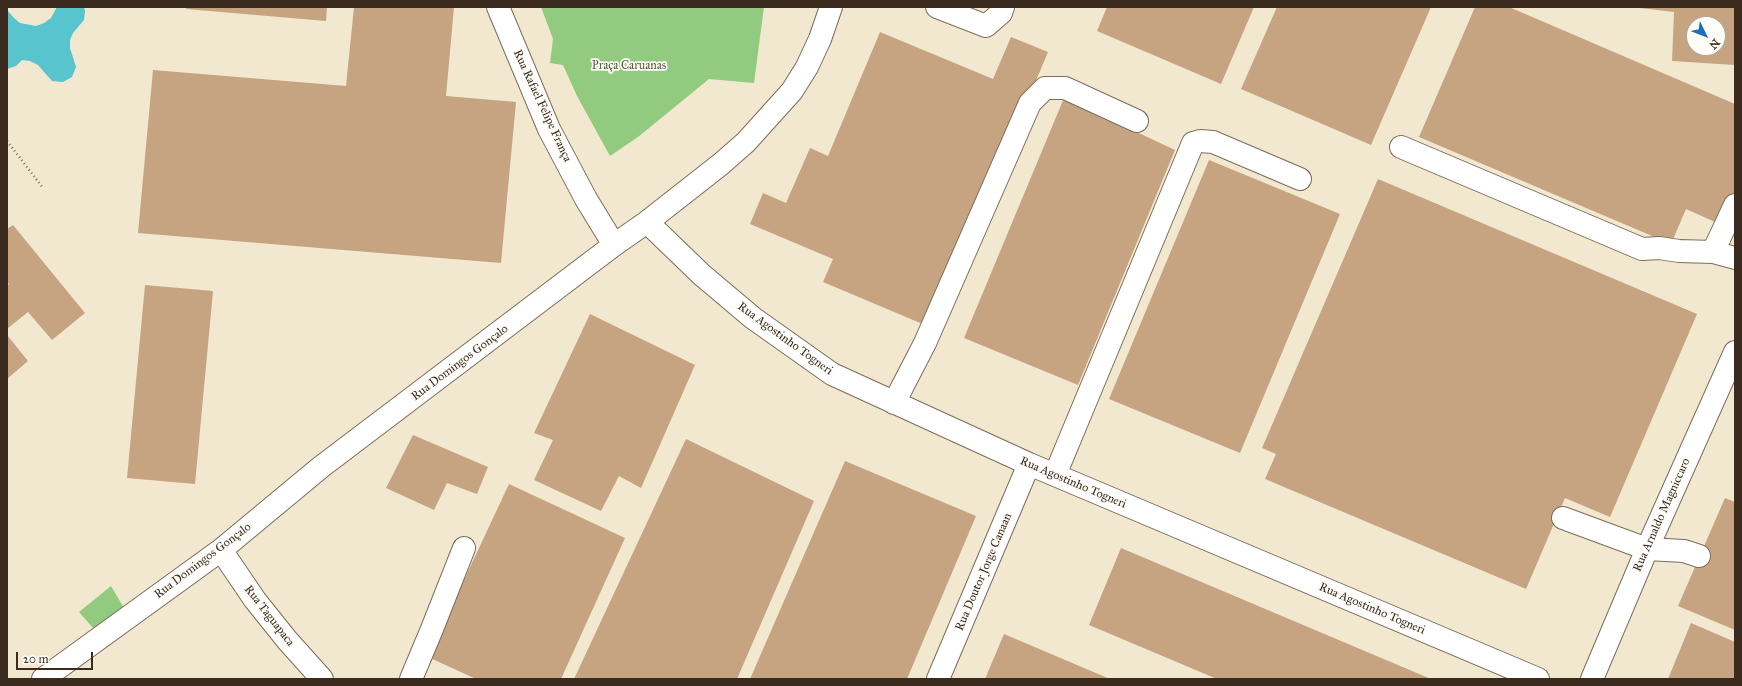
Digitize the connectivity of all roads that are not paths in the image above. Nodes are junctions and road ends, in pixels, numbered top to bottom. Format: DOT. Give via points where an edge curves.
graph roads {
  1 [pos="498,7"];
  2 [pos="831,7"];
  3 [pos="937,7"];
  4 [pos="1003,7"];
  5 [pos="1137,121"];
  6 [pos="1401,147"];
  7 [pos="1300,179"];
  8 [pos="1735,205"];
  9 [pos="647,222"];
  10 [pos="614,245"];
  11 [pos="1713,252"];
  12 [pos="1735,258"];
  13 [pos="1735,352"];
  14 [pos="894,403"];
  15 [pos="1029,464"];
  16 [pos="1055,475"];
  17 [pos="1563,518"];
  18 [pos="464,548"];
  19 [pos="1647,549"];
  20 [pos="221,550"];
  21 [pos="1699,556"];
  22 [pos="43,679"];
  23 [pos="322,679"];
  24 [pos="410,679"];
  25 [pos="938,679"];
  26 [pos="1538,679"];
  27 [pos="1592,679"];
  1 -- 10 [label="street, Rua Rafael Felipe França" via="549,129"];
  2 -- 9 [label="street, Rua Domingos Gonçalo" via="807,67 792,91 746,142"];
  3 -- 4 [label="street" via="986,26"];
  5 -- 14 [label="street" via="1065,88 1045,88 1030,103 925,343"];
  6 -- 11 [label="street" via="1642,249"];
  7 -- 16 [label="street" via="1213,142 1193,143"];
  8 -- 11 [label="street"];
  9 -- 10 [label="street, Rua Domingos Gonçalo"];
  9 -- 14 [label="street, Rua Agostinho Togneri" via="708,280 753,318 832,374"];
  10 -- 20 [label="street, Rua Domingos Gonçalo" via="321,467"];
  11 -- 12 [label="street"];
  13 -- 19 [label="street, Rua Arnaldo Magniccaro"];
  14 -- 15 [label="street, Rua Agostinho Togneri"];
  15 -- 16 [label="street, Rua Agostinho Togneri"];
  15 -- 25 [label="street, Rua Doutor Jorge Canaan"];
  16 -- 26 [label="street, Rua Agostinho Togneri"];
  17 -- 19 [label="street"];
  18 -- 24 [label="street"];
  19 -- 21 [label="street" via="1684,551"];
  19 -- 27 [label="street, Rua Arnaldo Magniccaro"];
  20 -- 22 [label="street, Rua Domingos Gonçalo"];
  20 -- 23 [label="street, Rua Taguapaca" via="255,600"];
}
